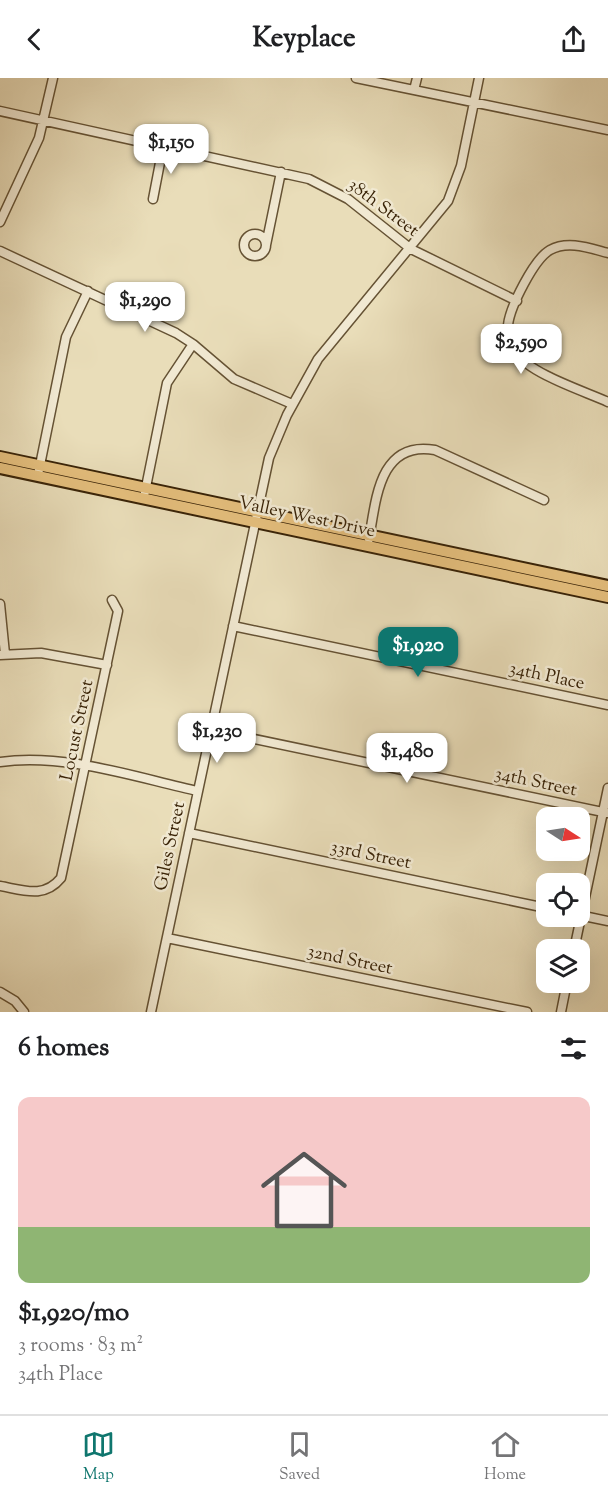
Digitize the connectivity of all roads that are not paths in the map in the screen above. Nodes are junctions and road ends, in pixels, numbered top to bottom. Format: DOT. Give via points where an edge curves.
graph roads {
  1 [pos="53,78"];
  2 [pos="356,78"];
  3 [pos="417,78"];
  4 [pos="479,78"];
  5 [pos="414,90"];
  6 [pos="474,103"];
  7 [pos="0,111"];
  8 [pos="44,121"];
  9 [pos="608,130"];
  10 [pos="163,147"];
  11 [pos="281,172"];
  12 [pos="153,199"];
  13 [pos="0,222"];
  14 [pos="266,245"];
  15 [pos="411,249"];
  16 [pos="0,251"];
  17 [pos="608,253"];
  18 [pos="88,291"];
  19 [pos="517,301"];
  20 [pos="193,344"];
  21 [pos="608,402"];
  22 [pos="292,404"];
  23 [pos="0,457"];
  24 [pos="0,468"];
  25 [pos="38,471"];
  26 [pos="145,493"];
  27 [pos="544,500"];
  28 [pos="256,517"];
  29 [pos="369,540"];
  30 [pos="608,586"];
  31 [pos="608,597"];
  32 [pos="112,600"];
  33 [pos="0,603"];
  34 [pos="233,626"];
  35 [pos="3,654"];
  36 [pos="107,665"];
  37 [pos="608,705"];
  38 [pos="211,730"];
  39 [pos="0,762"];
  40 [pos="86,767"];
  41 [pos="608,788"];
  42 [pos="198,791"];
  43 [pos="605,812"];
  44 [pos="189,833"];
  45 [pos="590,874"];
  46 [pos="0,886"];
  47 [pos="536,906"];
  48 [pos="590,917"];
  49 [pos="608,921"];
  50 [pos="167,938"];
  51 [pos="0,992"];
  52 [pos="565,993"];
  53 [pos="24,1012"];
  54 [pos="151,1012"];
  55 [pos="527,1012"];
  56 [pos="561,1012"];
  1 -- 8 [label="street"];
  2 -- 5 [label="street"];
  3 -- 5 [label="street"];
  4 -- 6 [label="street, Giles Street"];
  5 -- 6 [label="street"];
  6 -- 9 [label="street"];
  6 -- 15 [label="street, Giles Street" via="454,188 440,214"];
  7 -- 8 [label="street, 38th Street"];
  8 -- 10 [label="street, 38th Street"];
  8 -- 13 [label="street"];
  10 -- 11 [label="street, 38th Street"];
  10 -- 12 [label="street"];
  11 -- 14 [label="street"];
  11 -- 15 [label="street, 38th Street" via="336,191"];
  15 -- 19 [label="street, 38th Street"];
  15 -- 22 [label="street, Giles Street" via="318,359"];
  16 -- 18 [label="street"];
  17 -- 19 [label="street" via="579,245 550,250 538,259"];
  18 -- 20 [label="street"];
  18 -- 25 [label="street" via="66,337"];
  19 -- 21 [label="street" via="509,334 521,359"];
  20 -- 22 [label="street" via="234,379"];
  20 -- 26 [label="street" via="167,383"];
  22 -- 28 [label="street, Giles Street" via="269,458"];
  23 -- 25 [label="main road, Valley West Drive"];
  24 -- 25 [label="main road, Valley West Drive"];
  25 -- 26 [label="main road, Valley West Drive"];
  26 -- 28 [label="main road, Valley West Drive"];
  27 -- 29 [label="street" via="435,450 417,449 400,455 382,476"];
  28 -- 29 [label="main road, Valley West Drive"];
  28 -- 34 [label="street, Giles Street"];
  29 -- 30 [label="main road, Valley West Drive"];
  29 -- 31 [label="main road, Valley West Drive"];
  32 -- 36 [label="street, Locust Street" via="118,611"];
  33 -- 35 [label="street"];
  34 -- 37 [label="street, 34th Place"];
  34 -- 38 [label="street, Giles Street"];
  35 -- 36 [label="street" via="48,654"];
  36 -- 40 [label="street, Locust Street"];
  38 -- 42 [label="street, Giles Street"];
  38 -- 43 [label="street, 34th Street"];
  39 -- 40 [label="street" via="38,759"];
  40 -- 42 [label="street"];
  40 -- 46 [label="street, Locust Street" via="61,878 48,890 36,893"];
  41 -- 43 [label="street"];
  42 -- 44 [label="street, Giles Street"];
  43 -- 45 [label="street"];
  44 -- 47 [label="street, 33rd Street"];
  44 -- 50 [label="street, Giles Street"];
  48 -- 49 [label="street"];
  50 -- 54 [label="street, Giles Street"];
  50 -- 55 [label="street, 32nd Street"];
  51 -- 53 [label="street"];
  52 -- 56 [label="street"];
}
